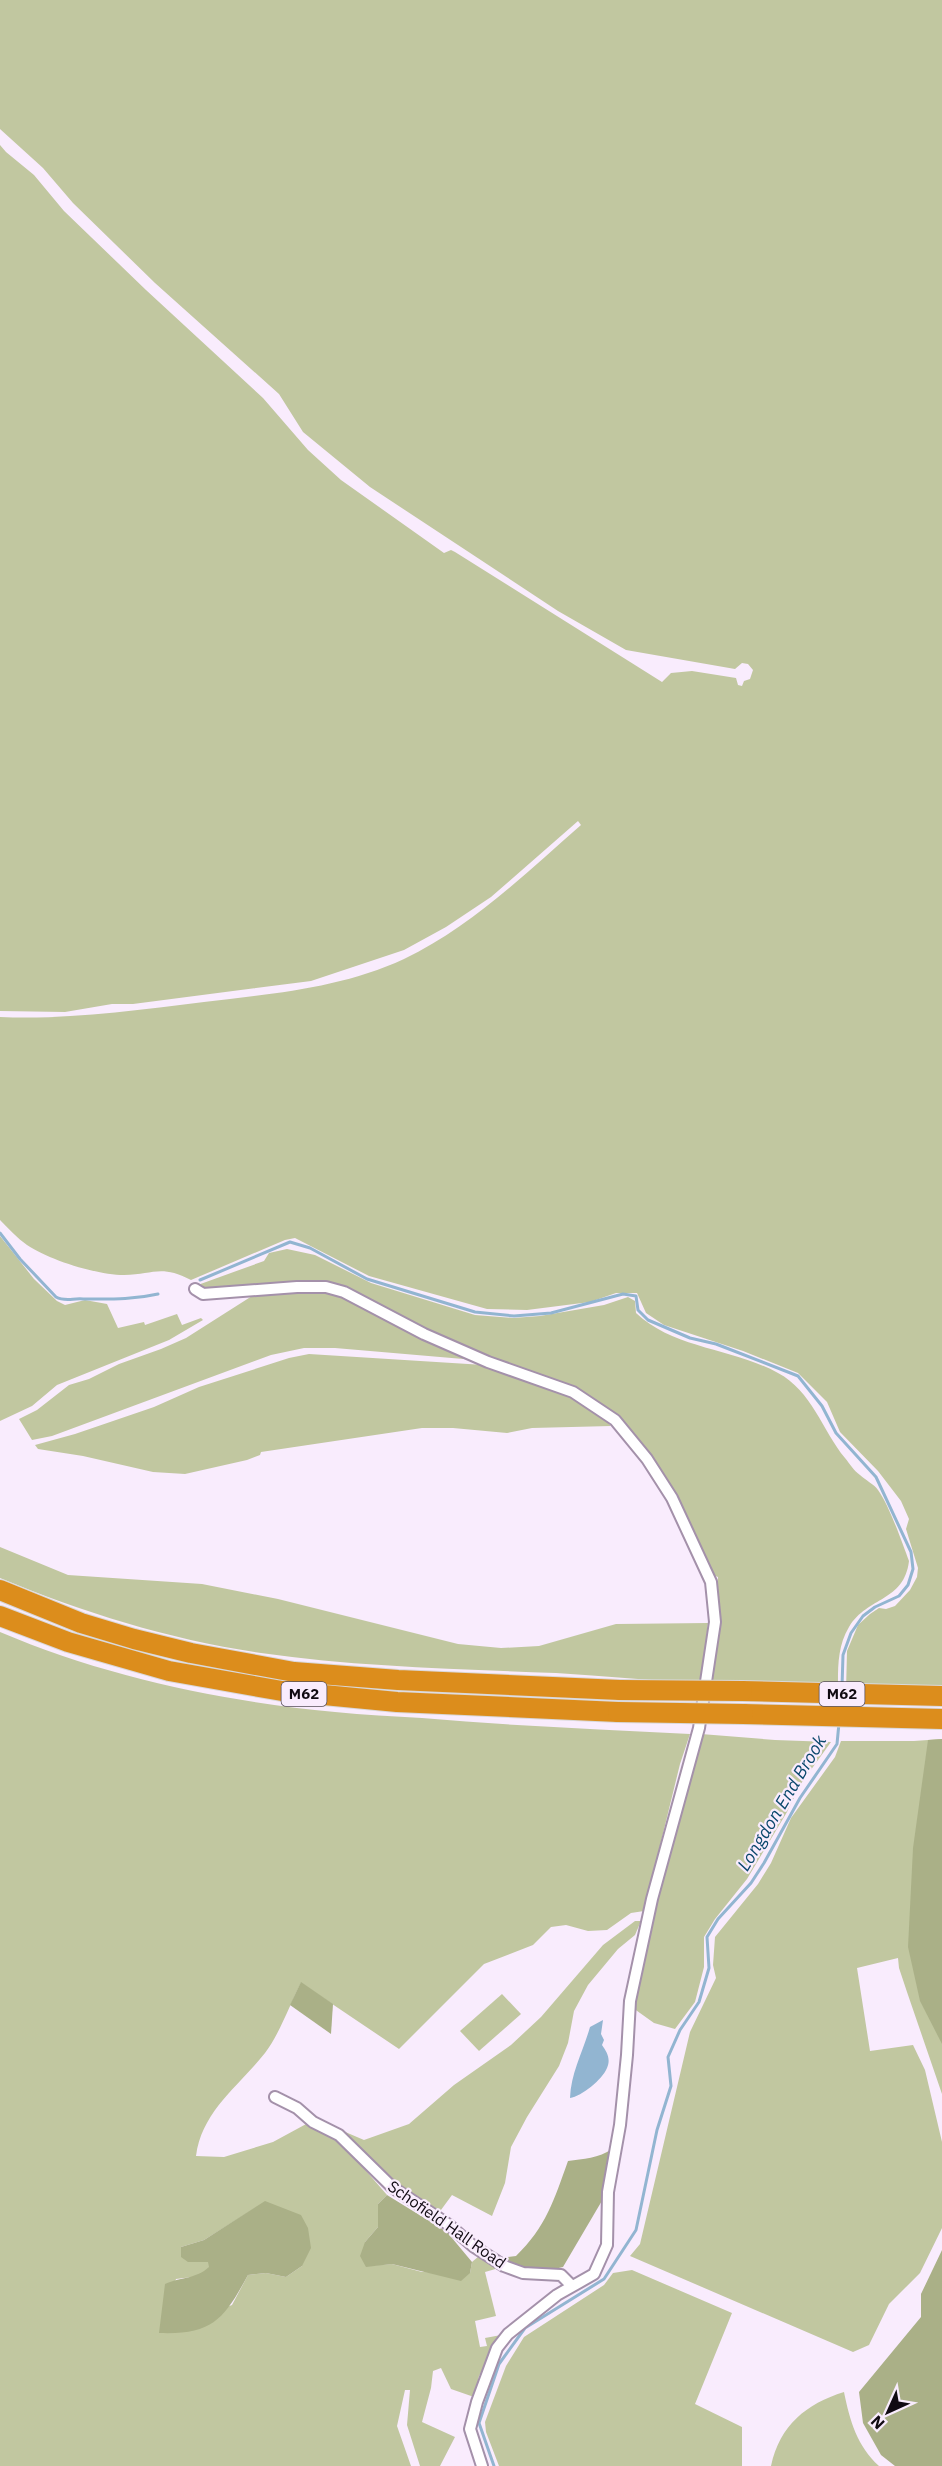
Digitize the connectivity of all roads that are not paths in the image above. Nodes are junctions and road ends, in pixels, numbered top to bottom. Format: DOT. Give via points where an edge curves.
graph roads {
  1 [pos="195,1289"];
  2 [pos="0,1590"];
  3 [pos="0,1616"];
  4 [pos="942,1696"];
  5 [pos="942,1719"];
  6 [pos="275,2097"];
  7 [pos="572,2285"];
  8 [pos="482,2466"];
  1 -- 7 [label="street" via="203,1294 326,1287 344,1292 424,1335 573,1392 615,1420 647,1459 672,1498 711,1582 715,1622 699,1728 652,1899 630,2001 620,2125 608,2192 607,2245 594,2274"];
  2 -- 4 [label="highway, M62, bridge" via="81,1623 134,1639 294,1672 620,1689"];
  3 -- 5 [label="highway, M62, bridge" via="68,1642 169,1671 282,1691 397,1702 618,1712"];
  6 -- 7 [label="street, Schofield Hall Road" via="339,2135 392,2187 504,2266 523,2273 561,2275"];
  7 -- 8 [label="street" via="508,2334 497,2348 470,2429"];
}
